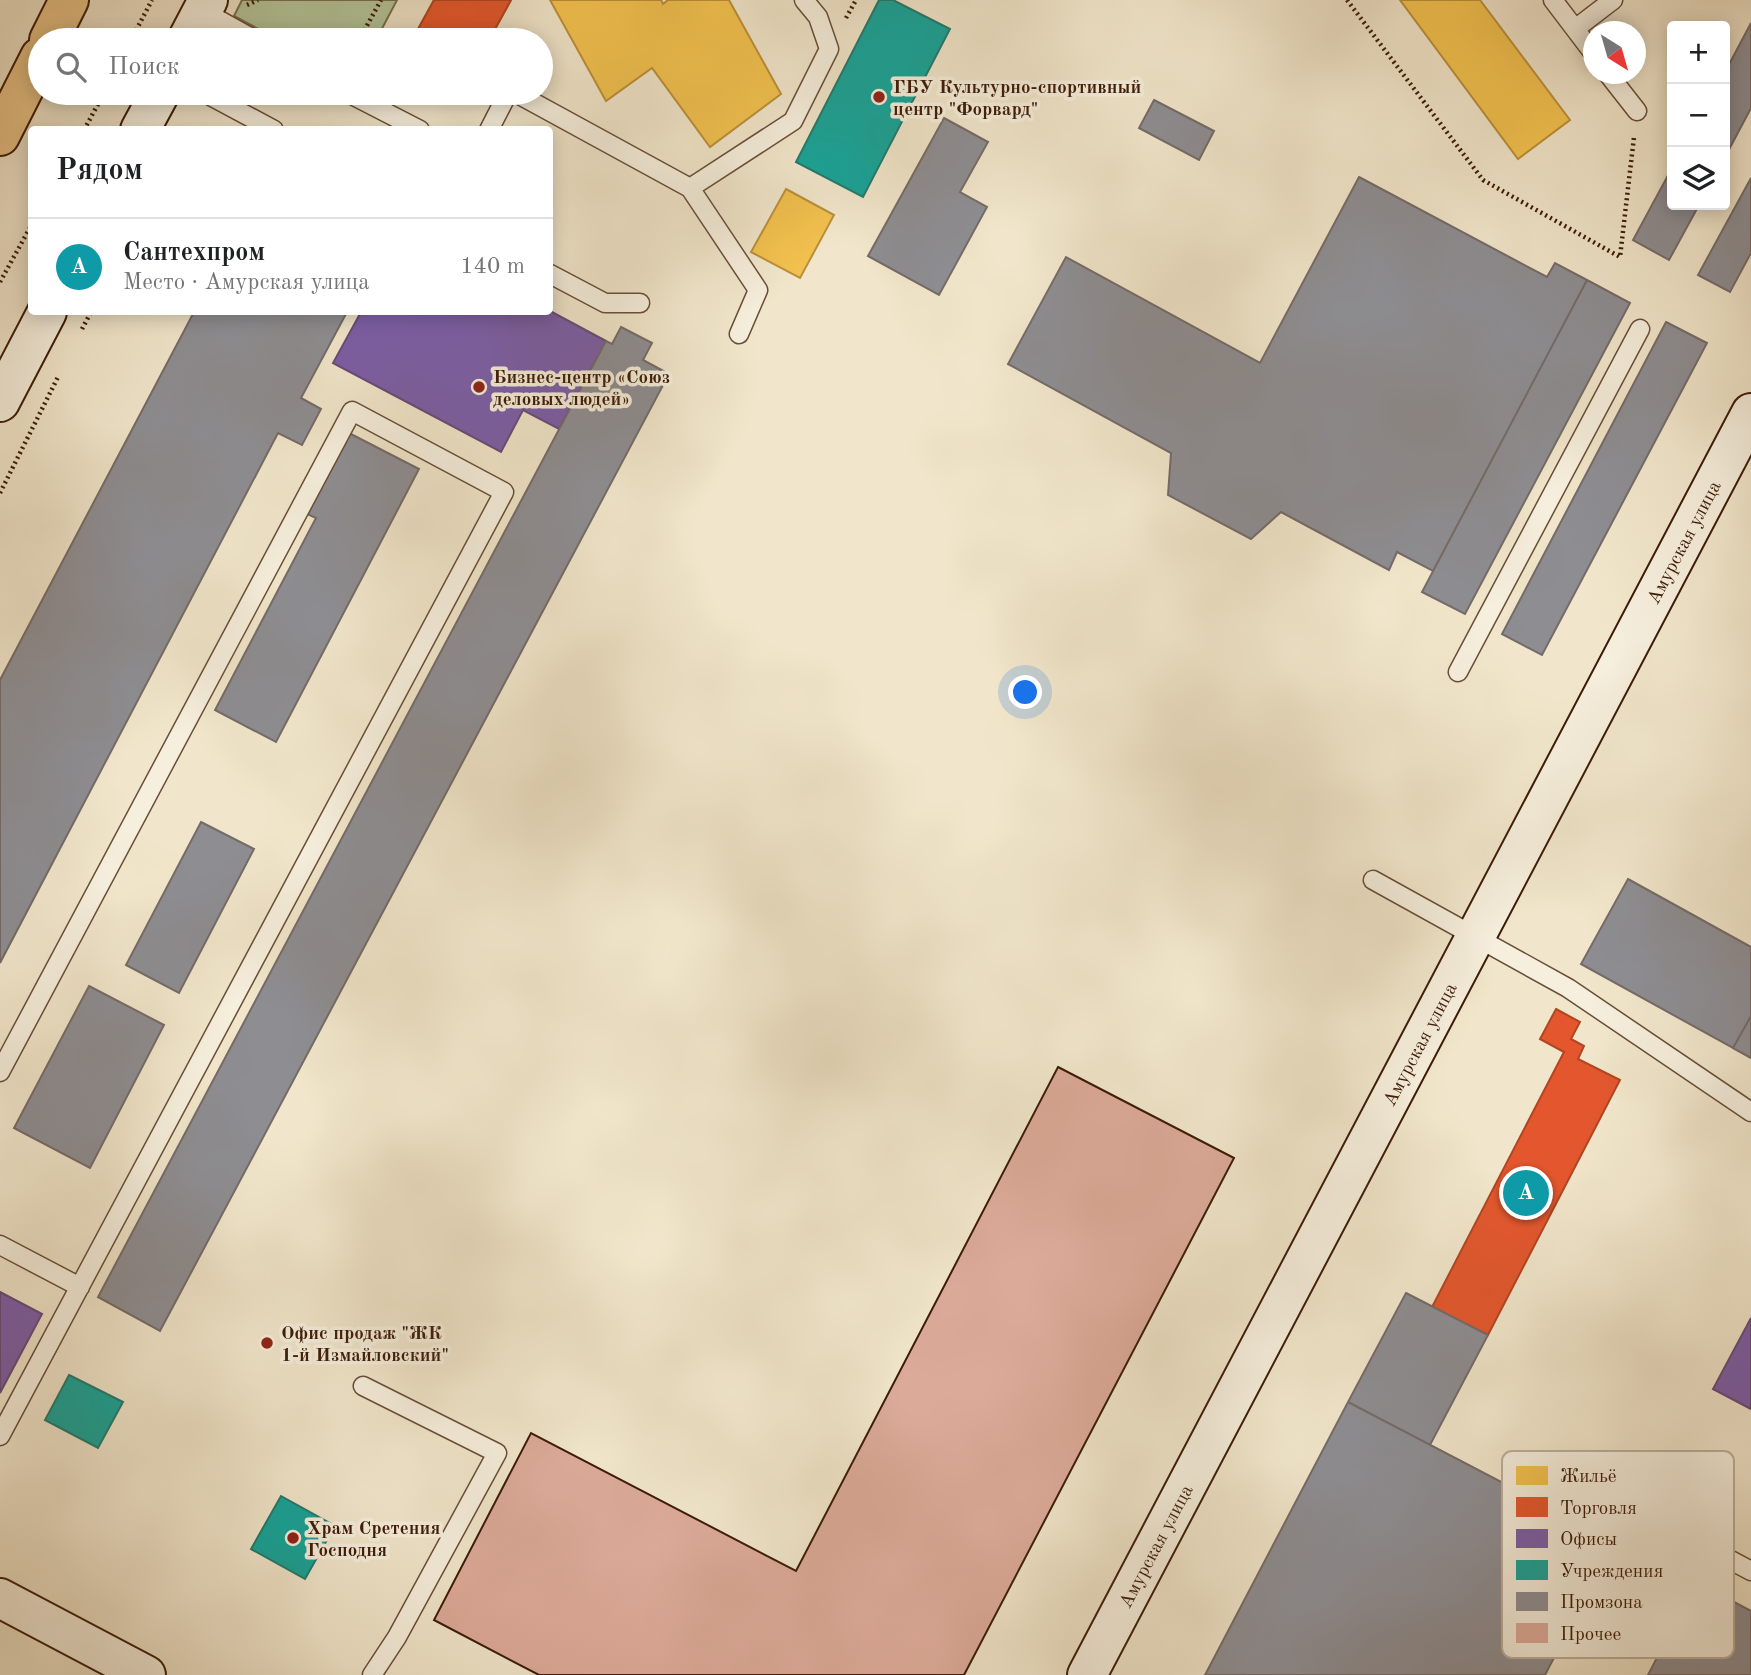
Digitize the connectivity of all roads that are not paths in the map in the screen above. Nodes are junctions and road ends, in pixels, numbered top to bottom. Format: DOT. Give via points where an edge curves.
graph roads {
  1 [pos="69,0"];
  2 [pos="804,0"];
  3 [pos="1553,0"];
  4 [pos="1613,0"];
  5 [pos="199,17"];
  6 [pos="55,28"];
  7 [pos="225,28"];
  8 [pos="1575,29"];
  9 [pos="1583,40"];
  10 [pos="28,81"];
  11 [pos="1616,84"];
  12 [pos="154,105"];
  13 [pos="227,105"];
  14 [pos="371,105"];
  15 [pos="502,105"];
  16 [pos="538,105"];
  17 [pos="1637,111"];
  18 [pos="142,126"];
  19 [pos="267,126"];
  20 [pos="412,126"];
  21 [pos="491,126"];
  22 [pos="0,136"];
  23 [pos="690,188"];
  24 [pos="553,276"];
  25 [pos="640,303"];
  26 [pos="45,315"];
  27 [pos="1640,329"];
  28 [pos="739,334"];
  29 [pos="0,402"];
  30 [pos="1751,413"];
  31 [pos="1458,672"];
  32 [pos="1373,880"];
  33 [pos="1475,937"];
  34 [pos="0,1072"];
  35 [pos="1751,1112"];
  36 [pos="0,1244"];
  37 [pos="80,1287"];
  38 [pos="363,1386"];
  39 [pos="0,1436"];
  40 [pos="1734,1562"];
  41 [pos="1751,1571"];
  42 [pos="3,1605"];
  43 [pos="146,1675"];
  44 [pos="372,1675"];
  45 [pos="1087,1675"];
  1 -- 6 [label="main road"];
  2 -- 23 [label="lane" via="818,17 829,49 793,121"];
  3 -- 8 [label="lane"];
  4 -- 8 [label="lane"];
  5 -- 7 [label="lane"];
  8 -- 9 [label="lane"];
  10 -- 22 [label="main road"];
  11 -- 17 [label="lane"];
  12 -- 18 [label="street"];
  13 -- 19 [label="lane"];
  14 -- 20 [label="lane"];
  15 -- 21 [label="lane"];
  16 -- 23 [label="lane"];
  23 -- 28 [label="lane" via="758,290"];
  24 -- 25 [label="lane" via="605,303"];
  26 -- 29 [label="street"];
  27 -- 31 [label="lane"];
  30 -- 33 [label="street, Амурская улица"];
  32 -- 33 [label="lane"];
  33 -- 35 [label="lane" via="1568,988"];
  33 -- 45 [label="street, Амурская улица"];
  34 -- 37 [label="lane" via="352,411 504,492"];
  36 -- 37 [label="lane"];
  37 -- 39 [label="lane"];
  38 -- 44 [label="lane" via="497,1453"];
  40 -- 41 [label="lane"];
  42 -- 43 [label="street"];
}
